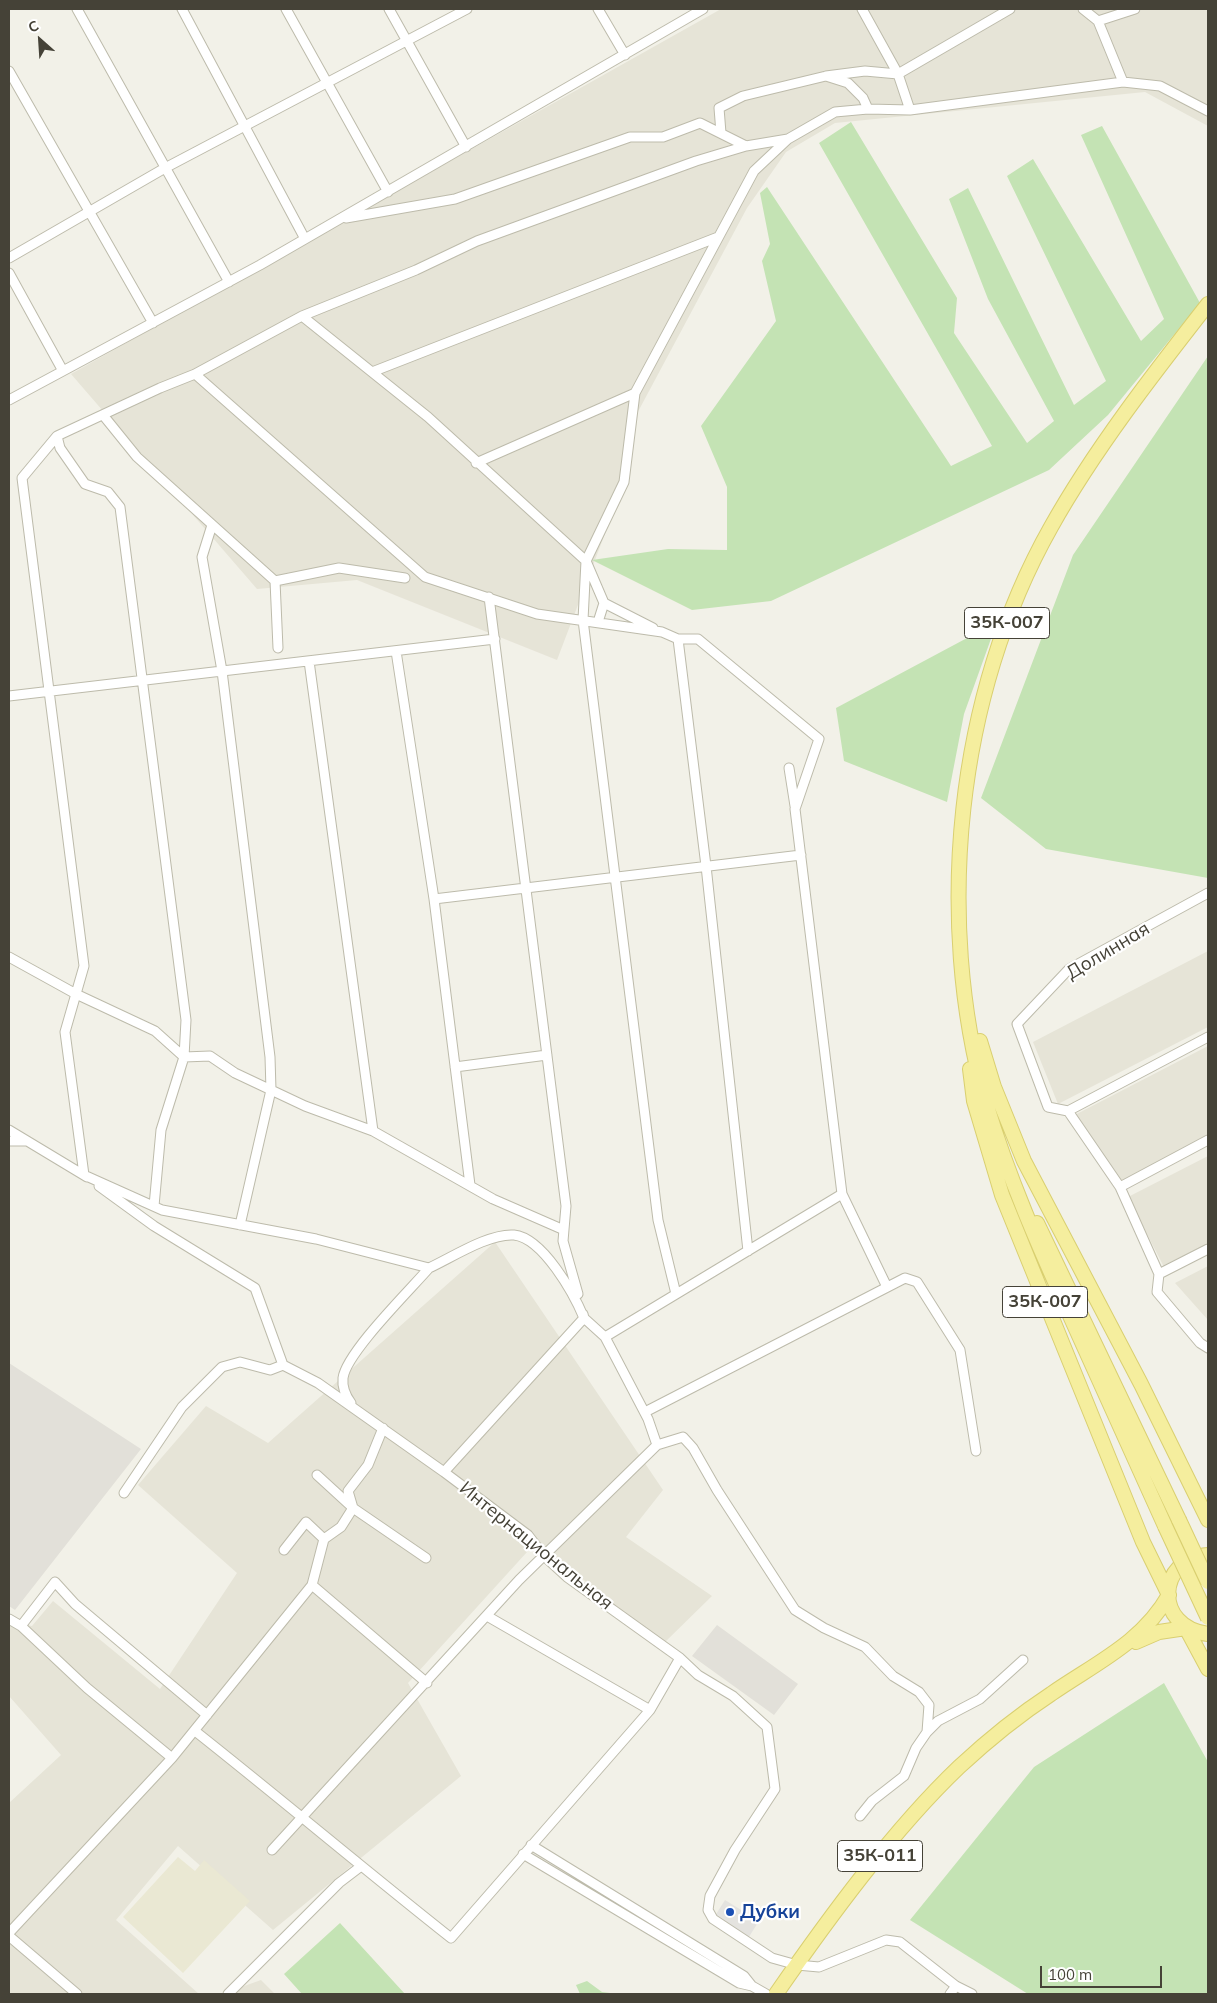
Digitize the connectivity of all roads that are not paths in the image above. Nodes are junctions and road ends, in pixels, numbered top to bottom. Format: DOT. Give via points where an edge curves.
graph roads {
  1 [pos="77,9"];
  2 [pos="182,9"];
  3 [pos="286,9"];
  4 [pos="389,9"];
  5 [pos="467,9"];
  6 [pos="598,9"];
  7 [pos="704,9"];
  8 [pos="862,9"];
  9 [pos="1010,9"];
  10 [pos="1083,9"];
  11 [pos="1135,9"];
  12 [pos="1098,20"];
  13 [pos="407,41"];
  14 [pos="625,55"];
  15 [pos="9,71"];
  16 [pos="898,74"];
  17 [pos="826,76"];
  18 [pos="1123,82"];
  19 [pos="326,83"];
  20 [pos="868,109"];
  21 [pos="910,110"];
  22 [pos="1208,110"];
  23 [pos="245,126"];
  24 [pos="721,133"];
  25 [pos="788,139"];
  26 [pos="746,146"];
  27 [pos="466,147"];
  28 [pos="165,168"];
  29 [pos="388,192"];
  30 [pos="88,210"];
  31 [pos="340,219"];
  32 [pos="718,236"];
  33 [pos="306,239"];
  34 [pos="9,258"];
  35 [pos="9,273"];
  36 [pos="229,282"];
  37 [pos="1208,304"];
  38 [pos="302,316"];
  39 [pos="153,323"];
  40 [pos="63,371"];
  41 [pos="372,372"];
  42 [pos="195,374"];
  43 [pos="635,393"];
  44 [pos="9,400"];
  45 [pos="103,415"];
  46 [pos="57,436"];
  47 [pos="476,463"];
  48 [pos="212,524"];
  49 [pos="586,561"];
  50 [pos="406,578"];
  51 [pos="275,581"];
  52 [pos="489,597"];
  53 [pos="604,603"];
  54 [pos="583,620"];
  55 [pos="598,622"];
  56 [pos="495,639"];
  57 [pos="678,640"];
  58 [pos="278,648"];
  59 [pos="396,651"];
  60 [pos="310,661"];
  61 [pos="222,671"];
  62 [pos="141,681"];
  63 [pos="51,691"];
  64 [pos="9,696"];
  65 [pos="789,768"];
  66 [pos="795,809"];
  67 [pos="801,855"];
  68 [pos="706,866"];
  69 [pos="615,877"];
  70 [pos="526,888"];
  71 [pos="1208,893"];
  72 [pos="434,899"];
  73 [pos="9,957"];
  74 [pos="76,994"];
  75 [pos="965,996"];
  76 [pos="1208,1037"];
  77 [pos="547,1055"];
  78 [pos="184,1057"];
  79 [pos="456,1067"];
  80 [pos="271,1090"];
  81 [pos="1068,1110"];
  82 [pos="9,1130"];
  83 [pos="373,1131"];
  84 [pos="1208,1140"];
  85 [pos="9,1141"];
  86 [pos="28,1141"];
  87 [pos="84,1175"];
  88 [pos="1013,1178"];
  89 [pos="470,1185"];
  90 [pos="1120,1187"];
  91 [pos="842,1194"];
  92 [pos="154,1206"];
  93 [pos="240,1225"];
  94 [pos="564,1230"];
  95 [pos="1208,1249"];
  96 [pos="748,1251"];
  97 [pos="428,1268"];
  98 [pos="1160,1274"];
  99 [pos="887,1287"];
  100 [pos="676,1294"];
  101 [pos="584,1318"];
  102 [pos="605,1337"];
  103 [pos="1208,1348"];
  104 [pos="283,1365"];
  105 [pos="354,1408"];
  106 [pos="645,1412"];
  107 [pos="383,1428"];
  108 [pos="657,1445"];
  109 [pos="976,1451"];
  110 [pos="444,1472"];
  111 [pos="317,1474"];
  112 [pos="124,1492"];
  113 [pos="353,1508"];
  114 [pos="1208,1520"];
  115 [pos="324,1539"];
  116 [pos="284,1550"];
  117 [pos="1208,1555"];
  118 [pos="544,1556"];
  119 [pos="426,1558"];
  120 [pos="1208,1582"];
  121 [pos="312,1585"];
  122 [pos="1168,1595"];
  123 [pos="487,1616"];
  124 [pos="1208,1618"];
  125 [pos="9,1619"];
  126 [pos="21,1626"];
  127 [pos="1186,1628"];
  128 [pos="1208,1634"];
  129 [pos="1121,1648"];
  130 [pos="680,1658"];
  131 [pos="1024,1660"];
  132 [pos="1208,1669"];
  133 [pos="427,1683"];
  134 [pos="650,1710"];
  135 [pos="207,1715"];
  136 [pos="195,1731"];
  137 [pos="927,1732"];
  138 [pos="172,1758"];
  139 [pos="860,1816"];
  140 [pos="304,1817"];
  141 [pos="531,1845"];
  142 [pos="272,1850"];
  143 [pos="523,1854"];
  144 [pos="360,1867"];
  145 [pos="9,1935"];
  146 [pos="797,1965"];
  147 [pos="752,1986"];
  148 [pos="956,1986"];
  149 [pos="77,1994"];
  150 [pos="228,1994"];
  151 [pos="766,1994"];
  152 [pos="776,1994"];
  153 [pos="950,1994"];
  154 [pos="972,1994"];
  1 -- 28 [label="street"];
  2 -- 23 [label="street"];
  3 -- 19 [label="street"];
  4 -- 13 [label="street"];
  5 -- 13 [label="street"];
  6 -- 14 [label="street"];
  7 -- 14 [label="street"];
  8 -- 16 [label="street"];
  9 -- 16 [label="street"];
  10 -- 12 [label="street"];
  11 -- 12 [label="street"];
  12 -- 18 [label="street"];
  13 -- 19 [label="street"];
  13 -- 27 [label="street"];
  14 -- 27 [label="street"];
  15 -- 30 [label="street"];
  16 -- 17 [label="street" via="865,71"];
  16 -- 21 [label="street"];
  17 -- 20 [label="street" via="848,83 864,98"];
  17 -- 24 [label="street" via="743,96 719,108"];
  18 -- 21 [label="street"];
  18 -- 22 [label="street" via="1160,86"];
  19 -- 23 [label="street"];
  19 -- 29 [label="street"];
  20 -- 21 [label="street"];
  20 -- 25 [label="street" via="836,112"];
  23 -- 28 [label="street"];
  23 -- 33 [label="street"];
  24 -- 26 [label="street"];
  24 -- 31 [label="street" via="700,123 663,137 630,138 455,199"];
  25 -- 26 [label="street"];
  25 -- 32 [label="street" via="754,171"];
  26 -- 38 [label="street" via="687,164 477,241 416,270"];
  27 -- 29 [label="street"];
  28 -- 30 [label="street"];
  28 -- 36 [label="street"];
  29 -- 31 [label="street"];
  30 -- 34 [label="street"];
  30 -- 39 [label="street"];
  31 -- 33 [label="street"];
  32 -- 41 [label="street"];
  32 -- 43 [label="street"];
  33 -- 36 [label="street"];
  35 -- 40 [label="street"];
  36 -- 39 [label="street"];
  37 -- 75 [label="main road, 35К-007" via="1101,449 1051,527 1025,578 997,650 971,755 959,841 959,927"];
  38 -- 41 [label="street"];
  38 -- 42 [label="street"];
  39 -- 40 [label="street"];
  40 -- 44 [label="street"];
  41 -- 47 [label="street"];
  42 -- 45 [label="street"];
  42 -- 52 [label="street" via="425,577"];
  43 -- 47 [label="street"];
  43 -- 49 [label="street" via="624,482"];
  45 -- 46 [label="street"];
  45 -- 48 [label="street" via="137,457"];
  46 -- 62 [label="street" via="60,448 85,484 108,492 120,507"];
  46 -- 63 [label="street" via="22,478"];
  47 -- 49 [label="street"];
  48 -- 51 [label="street"];
  48 -- 61 [label="street" via="202,557"];
  49 -- 53 [label="street"];
  49 -- 54 [label="street"];
  50 -- 51 [label="street" via="340,568"];
  51 -- 58 [label="street"];
  52 -- 54 [label="street" via="537,614"];
  52 -- 56 [label="street"];
  53 -- 55 [label="street"];
  53 -- 57 [label="street"];
  54 -- 55 [label="street"];
  54 -- 69 [label="street"];
  55 -- 57 [label="street" via="662,632"];
  56 -- 59 [label="street"];
  56 -- 70 [label="street"];
  57 -- 66 [label="street" via="698,639 819,739"];
  57 -- 68 [label="street"];
  59 -- 60 [label="street"];
  59 -- 72 [label="street"];
  60 -- 61 [label="street"];
  60 -- 83 [label="street"];
  61 -- 62 [label="street"];
  61 -- 80 [label="street" via="270,1057"];
  62 -- 63 [label="street"];
  62 -- 78 [label="street" via="186,1020"];
  63 -- 64 [label="street"];
  63 -- 74 [label="street" via="84,966"];
  65 -- 66 [label="street"];
  66 -- 67 [label="street"];
  67 -- 68 [label="street"];
  67 -- 91 [label="street"];
  68 -- 69 [label="street"];
  68 -- 96 [label="street"];
  69 -- 70 [label="street"];
  69 -- 100 [label="street" via="658,1220"];
  70 -- 72 [label="street"];
  70 -- 77 [label="street"];
  71 -- 81 [label="street, Долинная" via="1069,970 1017,1024 1048,1108"];
  72 -- 79 [label="street"];
  73 -- 74 [label="street"];
  74 -- 78 [label="street" via="155,1031"];
  74 -- 87 [label="street" via="65,1032"];
  75 -- 88 [label="main road, 35К-007" via="987,1104"];
  75 -- 114 [label="main road, 35К-007" via="994,1088 1024,1162 1142,1384"];
  75 -- 122 [label="main road, 35К-007" via="966,1045 974,1101 1002,1195 1143,1542"];
  76 -- 81 [label="street"];
  77 -- 79 [label="street"];
  77 -- 94 [label="street" via="566,1206"];
  78 -- 80 [label="street" via="210,1056 235,1073"];
  78 -- 92 [label="street" via="161,1130"];
  79 -- 89 [label="street"];
  80 -- 83 [label="street"];
  80 -- 93 [label="street"];
  81 -- 90 [label="street"];
  82 -- 86 [label="street"];
  83 -- 89 [label="street"];
  84 -- 90 [label="street"];
  85 -- 86 [label="street"];
  86 -- 87 [label="street"];
  87 -- 92 [label="street"];
  87 -- 104 [label="street" via="154,1226 255,1288"];
  88 -- 120 [label="main road, 35К-007, bridge" via="1047,1240"];
  88 -- 124 [label="main road, 35К-007, bridge" via="1037,1242"];
  89 -- 94 [label="street" via="493,1199"];
  90 -- 98 [label="street"];
  91 -- 96 [label="street"];
  91 -- 99 [label="street"];
  92 -- 93 [label="street"];
  93 -- 97 [label="street" via="316,1239"];
  94 -- 101 [label="street" via="562,1241"];
  95 -- 98 [label="street"];
  96 -- 100 [label="street"];
  97 -- 101 [label="street" via="490,1239 515,1235 538,1247 572,1290"];
  97 -- 105 [label="street" via="354,1353 343,1376 344,1393"];
  98 -- 103 [label="street" via="1156,1292"];
  99 -- 106 [label="street"];
  99 -- 109 [label="street" via="905,1278 917,1282 960,1350"];
  100 -- 102 [label="street"];
  101 -- 102 [label="street"];
  101 -- 110 [label="street"];
  102 -- 106 [label="street"];
  104 -- 105 [label="street, Интернациональная" via="318,1383"];
  104 -- 112 [label="street" via="270,1370 240,1362 222,1368 182,1407"];
  105 -- 107 [label="street, Интернациональная"];
  106 -- 108 [label="street"];
  107 -- 110 [label="street, Интернациональная"];
  107 -- 113 [label="street" via="368,1465 348,1491"];
  108 -- 118 [label="street"];
  108 -- 137 [label="street" via="683,1437 795,1610 865,1647 893,1676 918,1692 929,1705"];
  110 -- 118 [label="street, Интернациональная" via="528,1535"];
  111 -- 113 [label="street"];
  113 -- 115 [label="street" via="342,1527"];
  113 -- 119 [label="street"];
  115 -- 116 [label="street" via="306,1522"];
  115 -- 121 [label="street"];
  117 -- 122 [label="main road" via="1183,1564 1171,1580"];
  118 -- 123 [label="street"];
  118 -- 130 [label="street, Интернациональная" via="567,1577"];
  121 -- 133 [label="street"];
  121 -- 135 [label="street"];
  122 -- 127 [label="main road" via="1172,1610"];
  122 -- 129 [label="main road" via="1152,1620"];
  123 -- 133 [label="street"];
  123 -- 134 [label="street"];
  125 -- 126 [label="street"];
  126 -- 135 [label="street" via="55,1582 75,1604"];
  126 -- 138 [label="street" via="87,1688"];
  127 -- 128 [label="main road"];
  127 -- 129 [label="main road, 35К-011" via="1159,1632"];
  127 -- 132 [label="main road"];
  129 -- 146 [label="main road, 35К-011" via="1049,1694 959,1768 911,1818"];
  130 -- 134 [label="street"];
  130 -- 146 [label="street, Интернациональная" via="698,1675 733,1696 767,1727 776,1789 735,1850 710,1896 708,1910 713,1919 772,1958"];
  131 -- 137 [label="street" via="980,1699 938,1721"];
  133 -- 140 [label="street"];
  134 -- 141 [label="street"];
  135 -- 136 [label="street"];
  136 -- 138 [label="street"];
  136 -- 140 [label="street"];
  137 -- 139 [label="street" via="904,1776 872,1801"];
  138 -- 145 [label="street"];
  140 -- 142 [label="street"];
  140 -- 144 [label="street"];
  141 -- 143 [label="street"];
  141 -- 147 [label="street" via="744,1976"];
  143 -- 144 [label="street" via="452,1938"];
  143 -- 147 [label="street" via="739,1983"];
  144 -- 150 [label="street" via="339,1883"];
  145 -- 149 [label="street"];
  146 -- 148 [label="street, Интернациональная" via="820,1967 886,1940 900,1942"];
  146 -- 152 [label="main road, 35К-011"];
  147 -- 151 [label="street"];
  148 -- 153 [label="street"];
  148 -- 154 [label="street, Интернациональная"];
}
